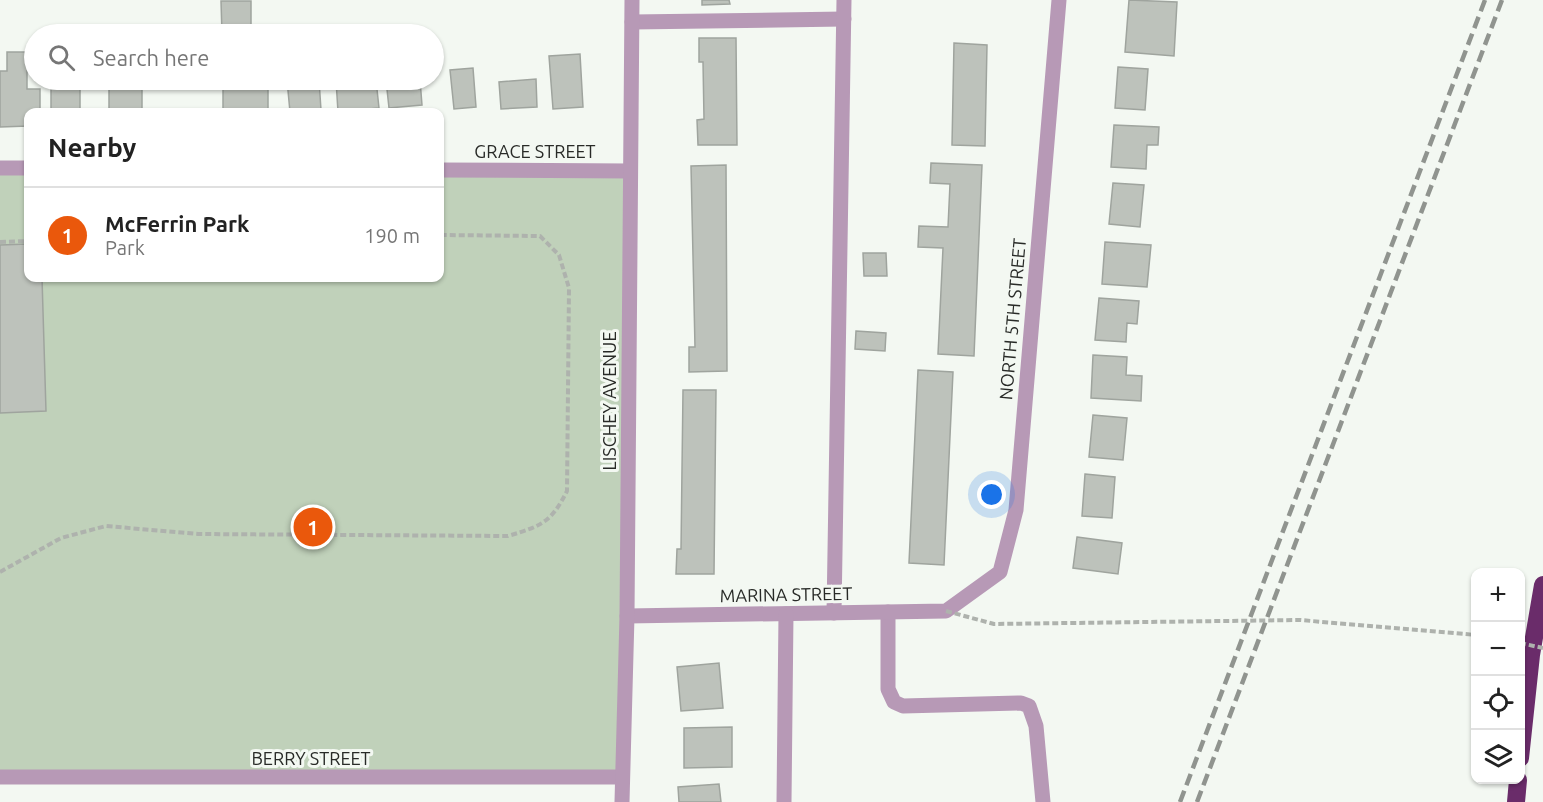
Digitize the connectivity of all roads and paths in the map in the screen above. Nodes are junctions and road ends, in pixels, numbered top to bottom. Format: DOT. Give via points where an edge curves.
graph roads {
  1 [pos="632,0"];
  2 [pos="844,0"];
  3 [pos="1059,0"];
  4 [pos="844,19"];
  5 [pos="632,22"];
  6 [pos="0,168"];
  7 [pos="24,168"];
  8 [pos="444,170"];
  9 [pos="630,171"];
  10 [pos="444,235"];
  11 [pos="24,241"];
  12 [pos="0,242"];
  13 [pos="0,572"];
  14 [pos="1543,585"];
  15 [pos="946,611"];
  16 [pos="888,612"];
  17 [pos="834,613"];
  18 [pos="786,614"];
  19 [pos="627,616"];
  20 [pos="1471,635"];
  21 [pos="1525,644"];
  22 [pos="1543,648"];
  23 [pos="1524,730"];
  24 [pos="0,777"];
  25 [pos="622,777"];
  26 [pos="1518,784"];
  27 [pos="621,802"];
  28 [pos="784,802"];
  29 [pos="1044,802"];
  30 [pos="1516,802"];
  1 -- 5 [label="street, LISCHEY AVENUE"];
  2 -- 4 [label="street"];
  3 -- 15 [label="street, NORTH 5TH STREET" via="1016,510 1000,572"];
  4 -- 5 [label="street"];
  4 -- 17 [label="street"];
  5 -- 9 [label="street, LISCHEY AVENUE"];
  6 -- 7 [label="street"];
  8 -- 9 [label="street, GRACE STREET"];
  9 -- 19 [label="street, LISCHEY AVENUE"];
  10 -- 13 [label="path" via="540,236 559,255 569,288 567,491 542,526 496,536 198,534 106,526 61,538"];
  11 -- 12 [label="path"];
  14 -- 23 [label="highway"];
  15 -- 16 [label="street, MARINA STREET"];
  15 -- 20 [label="path, bridge" via="994,624 1300,620"];
  16 -- 17 [label="street, MARINA STREET"];
  16 -- 29 [label="street" via="888,689 894,702 903,706 1029,706 1036,726"];
  17 -- 18 [label="street, MARINA STREET"];
  18 -- 19 [label="street, MARINA STREET"];
  18 -- 28 [label="street"];
  19 -- 25 [label="street, LISCHEY AVENUE"];
  21 -- 22 [label="path, bridge"];
  24 -- 25 [label="street, BERRY STREET"];
  25 -- 27 [label="street, LISCHEY AVENUE"];
  26 -- 30 [label="highway"];
}
